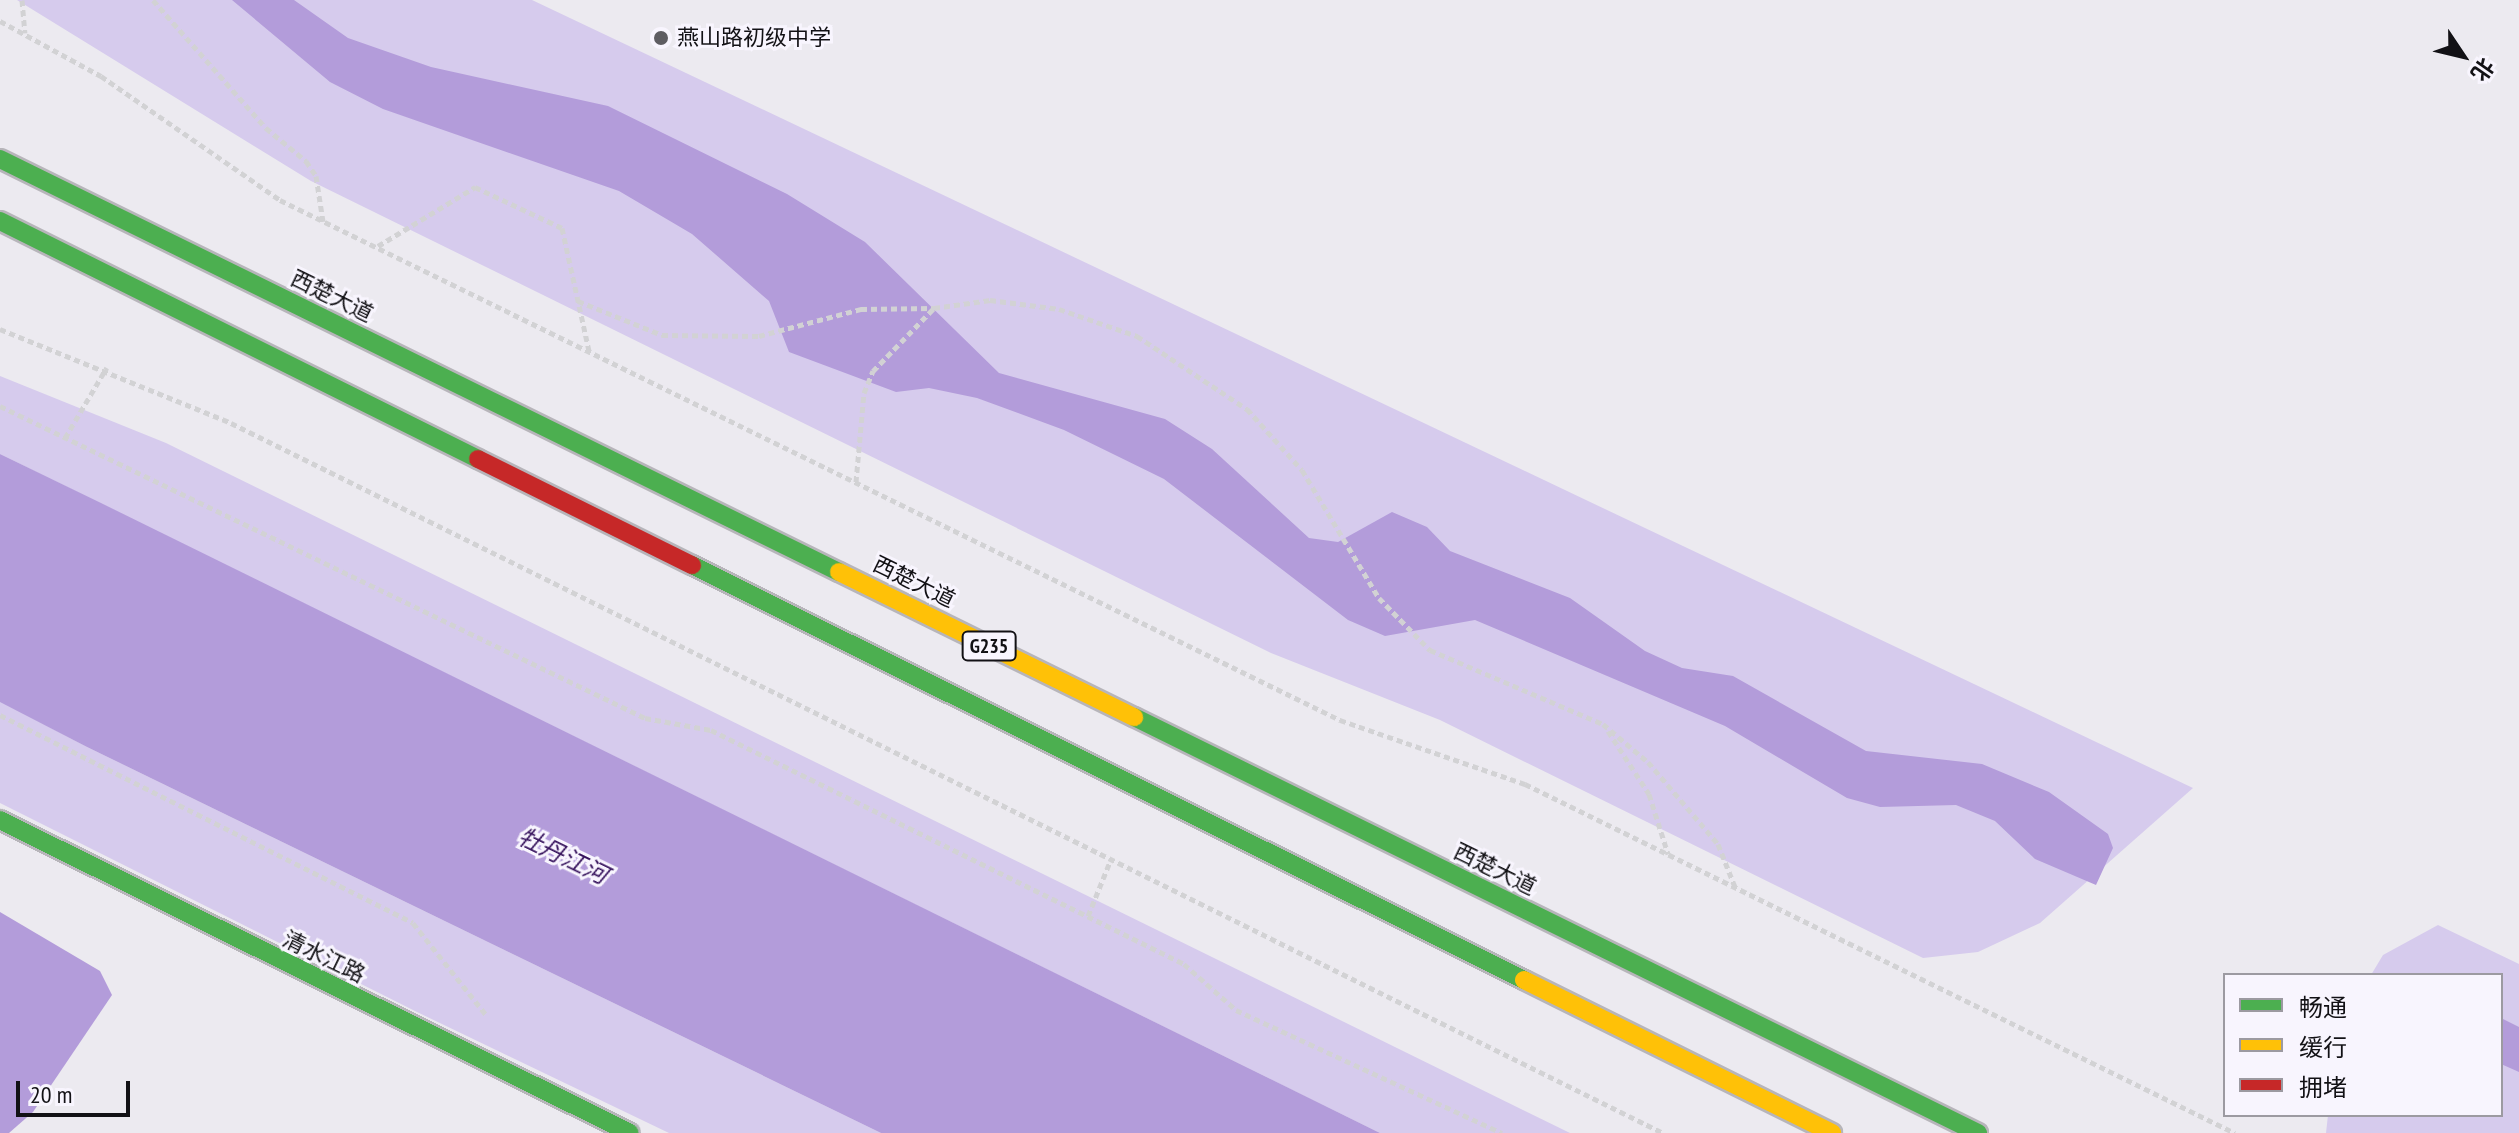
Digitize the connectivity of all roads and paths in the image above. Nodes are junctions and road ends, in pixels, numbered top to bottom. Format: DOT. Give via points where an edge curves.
graph roads {
  1 [pos="22,0"];
  2 [pos="153,0"];
  3 [pos="0,21"];
  4 [pos="25,33"];
  5 [pos="0,159"];
  6 [pos="0,221"];
  7 [pos="323,221"];
  8 [pos="377,247"];
  9 [pos="578,301"];
  10 [pos="934,308"];
  11 [pos="0,329"];
  12 [pos="589,351"];
  13 [pos="107,367"];
  14 [pos="0,406"];
  15 [pos="65,438"];
  16 [pos="856,482"];
  17 [pos="0,715"];
  18 [pos="1603,724"];
  19 [pos="0,820"];
  20 [pos="1668,854"];
  21 [pos="1111,859"];
  22 [pos="1735,887"];
  23 [pos="1088,916"];
  24 [pos="496,1028"];
  25 [pos="630,1133"];
  26 [pos="1502,1133"];
  27 [pos="1663,1133"];
  28 [pos="1832,1133"];
  29 [pos="1978,1133"];
  30 [pos="2235,1133"];
  1 -- 4 [label="path"];
  2 -- 7 [label="path" via="266,128 306,161 316,176"];
  3 -- 4 [label="path"];
  4 -- 7 [label="path" via="101,76 222,165"];
  5 -- 29 [label="main road, 西楚大道 / G235"];
  6 -- 28 [label="main road"];
  7 -- 8 [label="path"];
  8 -- 9 [label="path" via="475,187 562,228"];
  8 -- 12 [label="path"];
  9 -- 10 [label="path" via="662,335 759,336 861,309"];
  9 -- 12 [label="path"];
  10 -- 16 [label="path" via="873,371 864,393"];
  10 -- 18 [label="path" via="990,300 1059,309 1137,336 1202,374 1247,409 1302,470 1379,598 1430,650"];
  11 -- 13 [label="path"];
  12 -- 16 [label="path"];
  13 -- 15 [label="path"];
  13 -- 21 [label="path"];
  14 -- 15 [label="path"];
  15 -- 23 [label="path" via="645,718 711,730"];
  16 -- 20 [label="path" via="1340,720 1525,784"];
  17 -- 24 [label="path" via="413,923"];
  18 -- 20 [label="path" via="1649,794"];
  18 -- 22 [label="path" via="1680,795 1718,844"];
  19 -- 25 [label="main road, 清水江路"];
  20 -- 22 [label="path"];
  21 -- 23 [label="path"];
  21 -- 27 [label="path"];
  22 -- 30 [label="path"];
  23 -- 26 [label="path" via="1184,964 1236,1010"];
}
